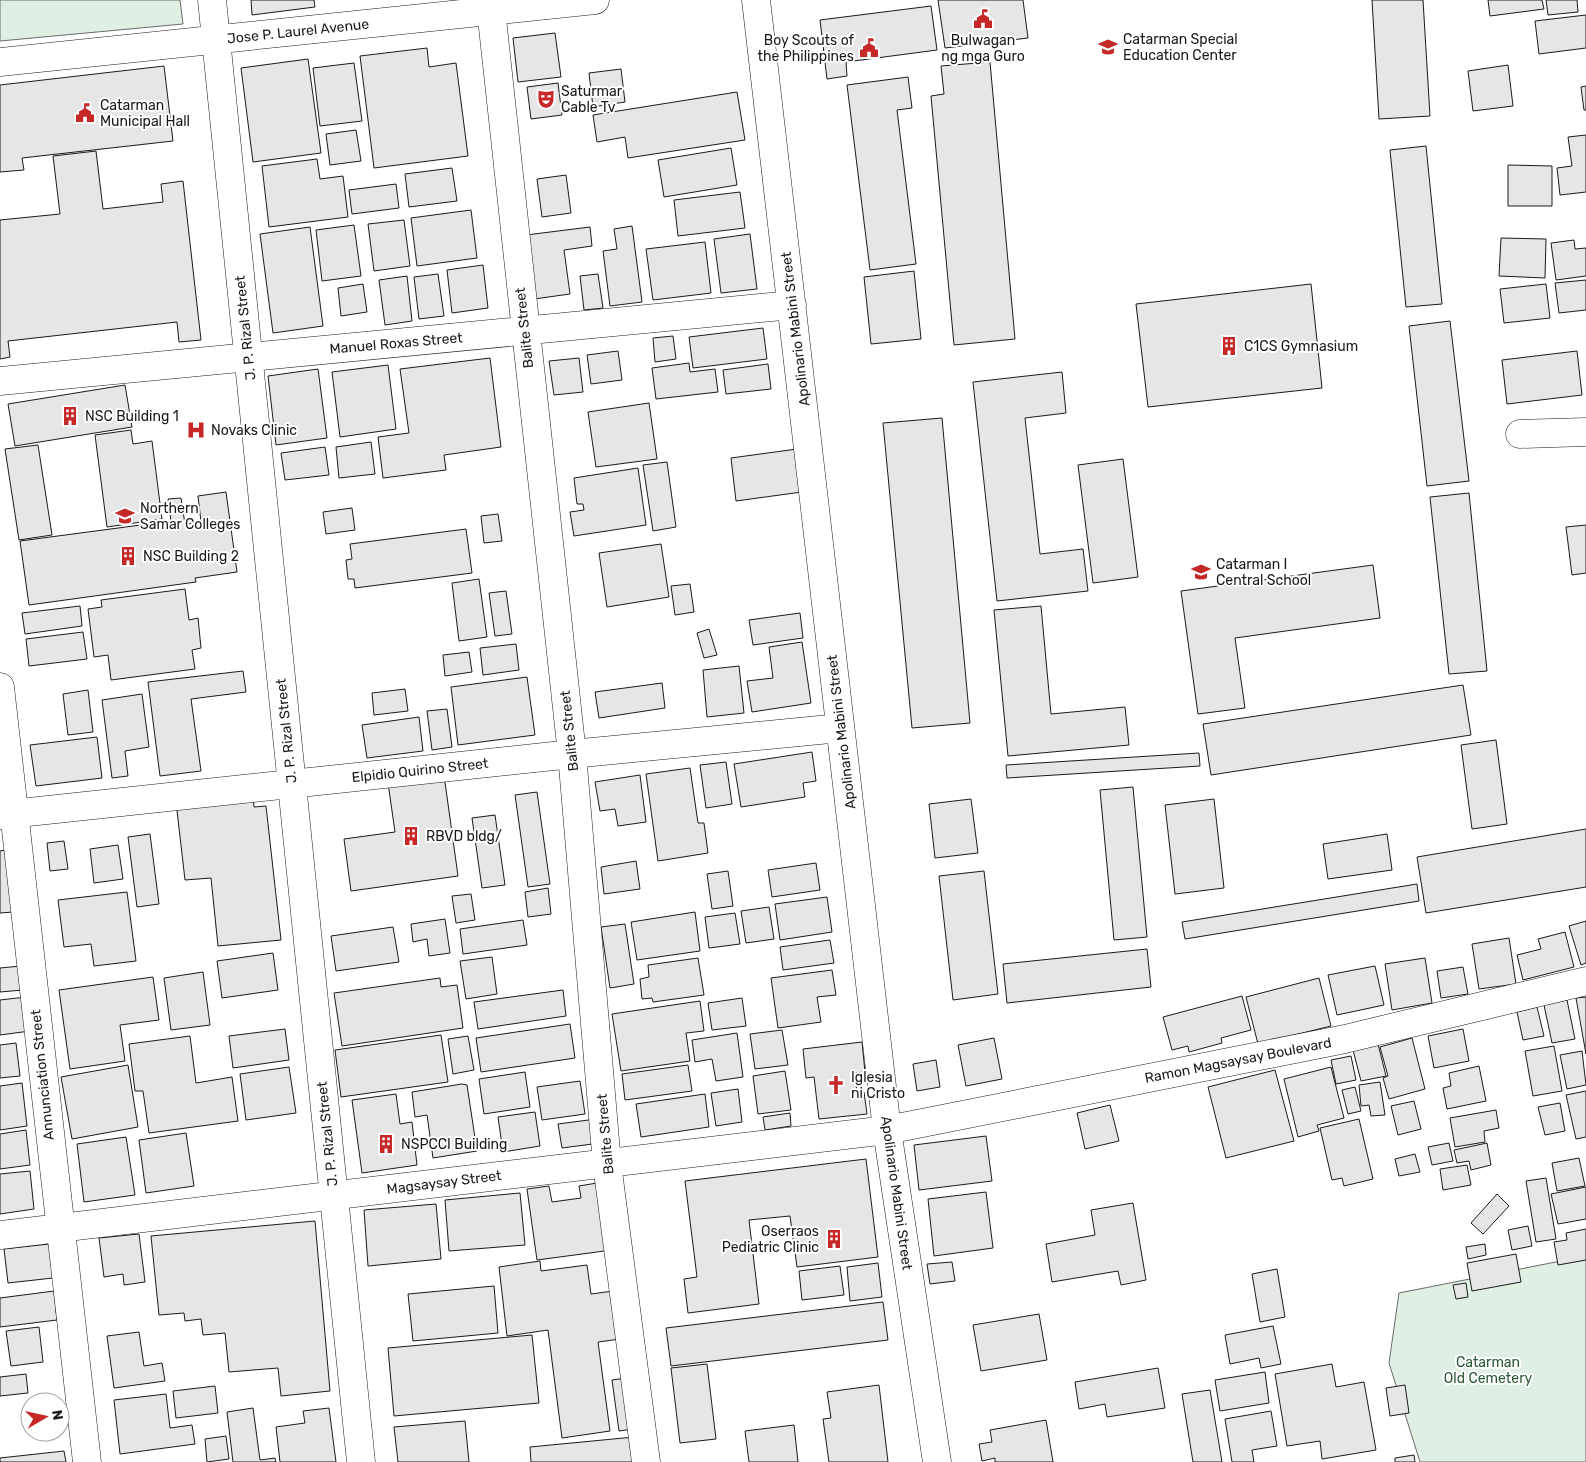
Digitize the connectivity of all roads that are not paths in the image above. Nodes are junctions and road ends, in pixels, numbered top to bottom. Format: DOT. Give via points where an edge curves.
graph roads {
  1 [pos="212,0"];
  2 [pos="595,0"];
  3 [pos="756,0"];
  4 [pos="490,6"];
  5 [pos="216,40"];
  6 [pos="0,62"];
  7 [pos="792,305"];
  8 [pos="524,330"];
  9 [pos="248,357"];
  10 [pos="0,380"];
  11 [pos="1586,432"];
  12 [pos="1520,434"];
  13 [pos="0,687"];
  14 [pos="840,728"];
  15 [pos="572,754"];
  16 [pos="291,784"];
  17 [pos="7,814"];
  18 [pos="1586,981"];
  19 [pos="887,1130"];
  20 [pos="607,1164"];
  21 [pos="333,1194"];
  22 [pos="59,1227"];
  23 [pos="0,1235"];
  24 [pos="87,1462"];
  25 [pos="361,1462"];
  26 [pos="646,1462"];
  27 [pos="937,1462"];
  1 -- 5 [label="street, J. P. Rizal Street"];
  2 -- 4 [label="street, Jose P. Laurel Avenue"];
  3 -- 7 [label="street, Apolinario Mabini Street"];
  4 -- 5 [label="street, Jose P. Laurel Avenue"];
  4 -- 8 [label="street, Balite Street"];
  5 -- 6 [label="street, Jose P. Laurel Avenue"];
  5 -- 9 [label="street, J. P. Rizal Street"];
  7 -- 8 [label="street, Manuel Roxas Street"];
  7 -- 14 [label="street, Apolinario Mabini Street"];
  8 -- 9 [label="street, Manuel Roxas Street"];
  8 -- 15 [label="street, Balite Street"];
  9 -- 10 [label="street, Manuel Roxas Street"];
  9 -- 16 [label="street, J. P. Rizal Street"];
  11 -- 12 [label="street"];
  13 -- 17 [label="street, Annunciation Street"];
  14 -- 15 [label="street, Elpidio Quirino Street"];
  14 -- 19 [label="street, Apolinario Mabini Street"];
  15 -- 16 [label="street, Elpidio Quirino Street"];
  15 -- 20 [label="street, Balite Street"];
  16 -- 17 [label="street, Elpidio Quirino Street"];
  16 -- 21 [label="street, J. P. Rizal Street"];
  17 -- 22 [label="street, Annunciation Street"];
  18 -- 19 [label="street, Ramon Magsaysay Boulevard" via="1345,1039"];
  19 -- 20 [label="street, Magsaysay Street"];
  19 -- 27 [label="street, Apolinario Mabini Street"];
  20 -- 21 [label="street, Magsaysay Street"];
  20 -- 26 [label="street, Balite Street"];
  21 -- 22 [label="street, Magsaysay Street"];
  21 -- 25 [label="street, J. P. Rizal Street"];
  22 -- 23 [label="street, Magsaysay Street"];
  22 -- 24 [label="street, Annunciation Street"];
}
